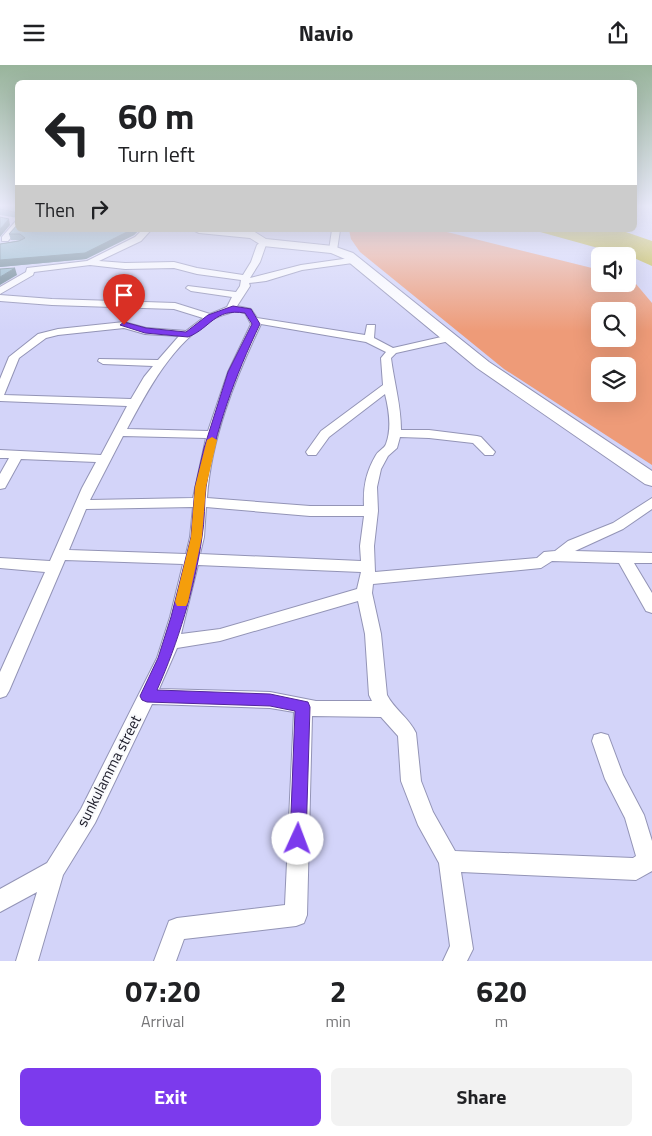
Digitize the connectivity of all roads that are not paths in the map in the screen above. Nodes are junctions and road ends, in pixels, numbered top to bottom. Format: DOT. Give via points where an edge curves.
graph roads {
  1 [pos="120,248"];
  2 [pos="259,248"];
  3 [pos="322,248"];
  4 [pos="333,250"];
  5 [pos="356,260"];
  6 [pos="90,263"];
  7 [pos="15,270"];
  8 [pos="30,271"];
  9 [pos="245,280"];
  10 [pos="3,288"];
  11 [pos="191,288"];
  12 [pos="17,297"];
  13 [pos="0,298"];
  14 [pos="235,302"];
  15 [pos="133,305"];
  16 [pos="210,317"];
  17 [pos="253,320"];
  18 [pos="124,325"];
  19 [pos="371,327"];
  20 [pos="188,334"];
  21 [pos="450,338"];
  22 [pos="370,339"];
  23 [pos="392,351"];
  24 [pos="103,361"];
  25 [pos="161,363"];
  26 [pos="389,386"];
  27 [pos="0,393"];
  28 [pos="0,398"];
  29 [pos="135,403"];
  30 [pos="119,432"];
  31 [pos="395,433"];
  32 [pos="214,435"];
  33 [pos="312,452"];
  34 [pos="489,452"];
  35 [pos="0,454"];
  36 [pos="16,455"];
  37 [pos="105,459"];
  38 [pos="652,480"];
  39 [pos="0,485"];
  40 [pos="200,502"];
  41 [pos="652,502"];
  42 [pos="82,505"];
  43 [pos="372,511"];
  44 [pos="560,555"];
  45 [pos="623,557"];
  46 [pos="652,558"];
  47 [pos="191,559"];
  48 [pos="58,561"];
  49 [pos="0,563"];
  50 [pos="367,580"];
  51 [pos="652,607"];
  52 [pos="170,642"];
  53 [pos="0,691"];
  54 [pos="147,696"];
  55 [pos="302,707"];
  56 [pos="385,709"];
  57 [pos="601,741"];
  58 [pos="449,861"];
  59 [pos="650,861"];
  60 [pos="54,870"];
  61 [pos="0,901"];
  62 [pos="27,961"];
  63 [pos="165,961"];
  64 [pos="454,961"];
  1 -- 6 [label="street"];
  2 -- 9 [label="street"];
  3 -- 4 [label="main road"];
  4 -- 5 [label="main road"];
  5 -- 9 [label="street"];
  5 -- 21 [label="main road"];
  6 -- 8 [label="street"];
  6 -- 9 [label="street" via="174,265"];
  7 -- 8 [label="street"];
  8 -- 10 [label="street"];
  8 -- 12 [label="street"];
  9 -- 14 [label="street"];
  11 -- 14 [label="street"];
  12 -- 13 [label="street"];
  12 -- 15 [label="street" via="52,302"];
  14 -- 16 [label="street"];
  14 -- 17 [label="street" via="248,311"];
  15 -- 16 [label="street" via="175,306"];
  15 -- 18 [label="street"];
  16 -- 20 [label="street"];
  17 -- 22 [label="street"];
  17 -- 32 [label="street, sunkulamma street" via="256,324 233,372"];
  18 -- 20 [label="street" via="145,331"];
  18 -- 27 [label="street" via="42,336 14,357"];
  19 -- 22 [label="street"];
  20 -- 25 [label="street"];
  21 -- 23 [label="street"];
  21 -- 38 [label="main road" via="483,365"];
  22 -- 23 [label="street"];
  23 -- 26 [label="street" via="386,358"];
  24 -- 25 [label="street"];
  25 -- 29 [label="street"];
  26 -- 31 [label="street" via="395,410"];
  26 -- 33 [label="street" via="325,434"];
  28 -- 29 [label="street"];
  29 -- 30 [label="street"];
  30 -- 32 [label="street"];
  30 -- 37 [label="street"];
  31 -- 34 [label="street" via="477,440"];
  31 -- 43 [label="street" via="391,448 383,454 375,469 370,487"];
  32 -- 40 [label="street, sunkulamma street"];
  35 -- 36 [label="street"];
  36 -- 37 [label="street"];
  36 -- 39 [label="street"];
  37 -- 42 [label="street"];
  40 -- 42 [label="street"];
  40 -- 43 [label="street" via="310,511"];
  40 -- 47 [label="street, sunkulamma street"];
  41 -- 44 [label="street" via="618,526 572,545"];
  42 -- 48 [label="street"];
  43 -- 50 [label="street"];
  44 -- 45 [label="street"];
  44 -- 50 [label="street" via="549,556 541,563"];
  45 -- 46 [label="street"];
  45 -- 51 [label="street"];
  47 -- 48 [label="street"];
  47 -- 50 [label="street"];
  47 -- 52 [label="street, sunkulamma street"];
  48 -- 49 [label="street"];
  48 -- 53 [label="street"];
  50 -- 52 [label="street" via="220,635"];
  50 -- 56 [label="street" via="378,695"];
  52 -- 54 [label="street, sunkulamma street"];
  54 -- 55 [label="street" via="270,700"];
  54 -- 60 [label="street, sunkulamma street" via="88,816"];
  55 -- 56 [label="street"];
  55 -- 63 [label="street" via="296,915 177,929"];
  56 -- 58 [label="street" via="407,733 411,781 425,817"];
  57 -- 59 [label="street" via="615,779 634,815"];
  58 -- 59 [label="street" via="636,869"];
  58 -- 64 [label="street" via="462,949"];
  60 -- 61 [label="street, sunkulamma street"];
  60 -- 62 [label="street"];
}
